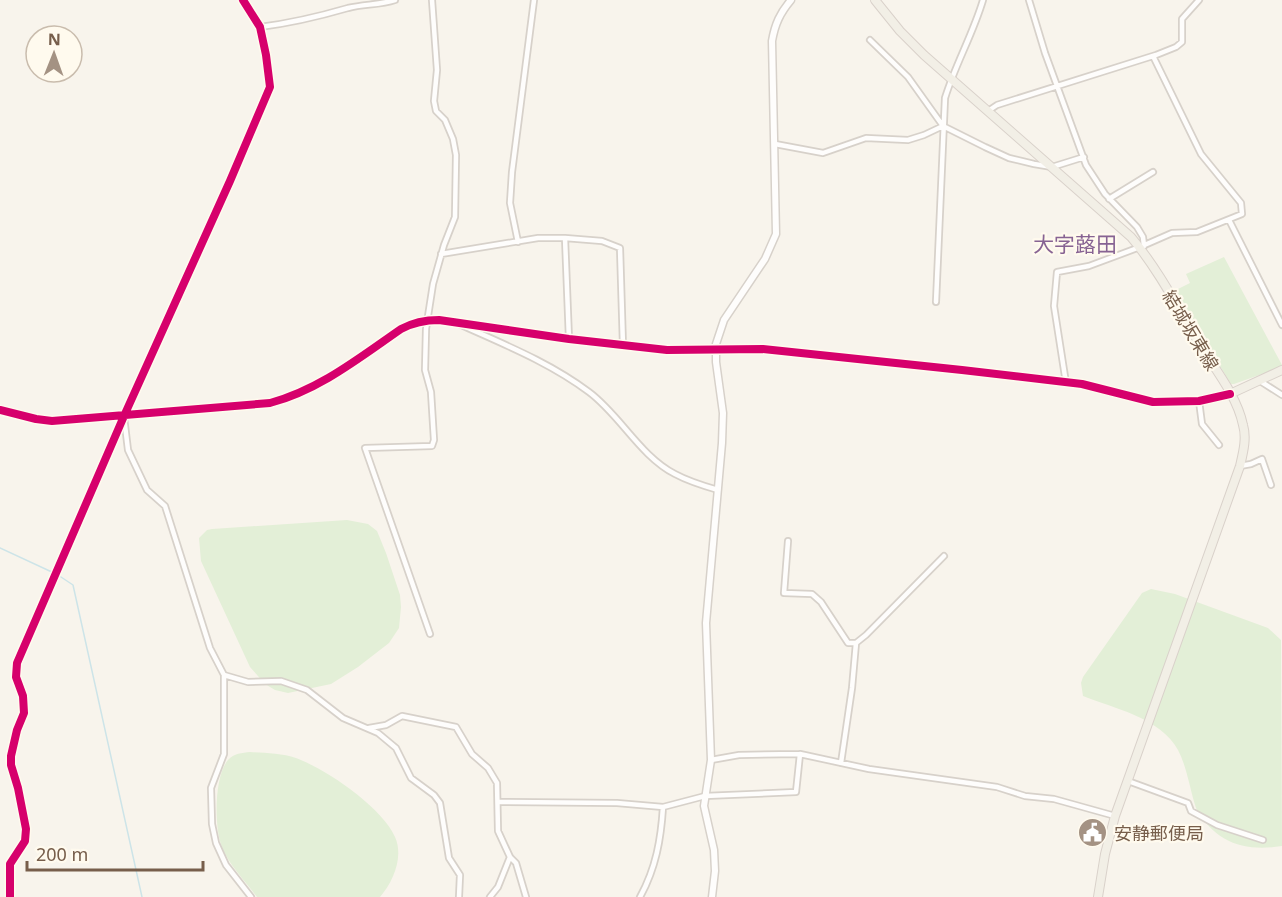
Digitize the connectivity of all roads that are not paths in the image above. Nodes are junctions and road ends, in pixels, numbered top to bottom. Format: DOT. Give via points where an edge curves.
graph roads {
  1 [pos="243,0"];
  2 [pos="395,0"];
  3 [pos="432,0"];
  4 [pos="534,0"];
  5 [pos="791,0"];
  6 [pos="875,0"];
  7 [pos="983,0"];
  8 [pos="1029,0"];
  9 [pos="1199,0"];
  10 [pos="260,27"];
  11 [pos="870,40"];
  12 [pos="1153,56"];
  13 [pos="951,79"];
  14 [pos="1058,84"];
  15 [pos="988,111"];
  16 [pos="943,126"];
  17 [pos="775,144"];
  18 [pos="1084,157"];
  19 [pos="1052,167"];
  20 [pos="1153,172"];
  21 [pos="1109,199"];
  22 [pos="1229,220"];
  23 [pos="565,238"];
  24 [pos="519,242"];
  25 [pos="1142,247"];
  26 [pos="441,254"];
  27 [pos="936,302"];
  28 [pos="427,320"];
  29 [pos="454,322"];
  30 [pos="1282,325"];
  31 [pos="569,339"];
  32 [pos="623,346"];
  33 [pos="716,349"];
  34 [pos="1282,370"];
  35 [pos="1257,380"];
  36 [pos="1066,382"];
  37 [pos="1230,394"];
  38 [pos="1282,394"];
  39 [pos="1199,401"];
  40 [pos="0,410"];
  41 [pos="124,416"];
  42 [pos="1219,445"];
  43 [pos="1240,466"];
  44 [pos="1271,485"];
  45 [pos="718,490"];
  46 [pos="788,542"];
  47 [pos="944,556"];
  48 [pos="430,634"];
  49 [pos="856,643"];
  50 [pos="224,675"];
  51 [pos="369,728"];
  52 [pos="800,754"];
  53 [pos="711,760"];
  54 [pos="841,763"];
  55 [pos="1128,781"];
  56 [pos="705,796"];
  57 [pos="498,802"];
  58 [pos="663,807"];
  59 [pos="1115,816"];
  60 [pos="1263,840"];
  61 [pos="510,857"];
  62 [pos="10,897"];
  63 [pos="251,897"];
  64 [pos="459,897"];
  65 [pos="490,897"];
  66 [pos="525,897"];
  67 [pos="640,897"];
  68 [pos="712,897"];
  69 [pos="1098,897"];
  1 -- 10 [label="street"];
  2 -- 10 [label="street"];
  3 -- 26 [label="street" via="438,70 434,101 453,139 456,155 455,217"];
  4 -- 24 [label="street" via="510,202"];
  5 -- 17 [label="street" via="780,13 772,41"];
  6 -- 13 [label="main road, 結城坂東線"];
  7 -- 13 [label="street"];
  8 -- 14 [label="street"];
  9 -- 12 [label="street" via="1182,19 1182,42"];
  10 -- 41 [label="street" via="270,87"];
  11 -- 16 [label="street" via="908,77"];
  12 -- 14 [label="street"];
  12 -- 22 [label="street" via="1202,154 1241,203 1242,214"];
  13 -- 15 [label="main road, 結城坂東線"];
  13 -- 16 [label="street"];
  14 -- 15 [label="street"];
  14 -- 18 [label="street"];
  15 -- 19 [label="main road, 結城坂東線"];
  16 -- 17 [label="street" via="908,140 866,138 823,153"];
  16 -- 19 [label="street" via="1009,158"];
  16 -- 27 [label="street"];
  17 -- 33 [label="street" via="776,234 765,259 724,320"];
  18 -- 19 [label="street"];
  18 -- 21 [label="street"];
  19 -- 25 [label="main road, 結城坂東線"];
  20 -- 21 [label="street"];
  21 -- 25 [label="street" via="1137,227 1143,237"];
  22 -- 25 [label="street" via="1197,232 1167,235"];
  22 -- 30 [label="street"];
  23 -- 24 [label="street"];
  23 -- 31 [label="street"];
  23 -- 32 [label="street" via="602,241 620,248"];
  24 -- 26 [label="street"];
  25 -- 36 [label="street" via="1089,266 1057,272 1054,306"];
  25 -- 37 [label="main road, 結城坂東線"];
  26 -- 28 [label="street"];
  28 -- 29 [label="street"];
  28 -- 41 [label="street" via="401,329 320,384 279,401"];
  28 -- 48 [label="street" via="424,370 431,392 432,446 365,448"];
  29 -- 31 [label="street"];
  29 -- 45 [label="street" via="530,356 574,382 615,415 645,451 674,474"];
  31 -- 32 [label="street"];
  32 -- 33 [label="street"];
  33 -- 36 [label="street" via="763,350"];
  33 -- 45 [label="street" via="723,413"];
  34 -- 35 [label="main road"];
  35 -- 37 [label="main road"];
  35 -- 38 [label="street"];
  36 -- 39 [label="street" via="1154,402"];
  37 -- 39 [label="street"];
  37 -- 43 [label="main road, 結城坂東線" via="1244,426"];
  39 -- 42 [label="street" via="1202,424"];
  40 -- 41 [label="street" via="44,421"];
  41 -- 50 [label="street" via="128,450 147,490 165,506 210,648"];
  41 -- 62 [label="street" via="17,663 24,713 10,765 26,829 25,840 10,864"];
  43 -- 44 [label="street" via="1262,459"];
  43 -- 55 [label="main road, 結城坂東線"];
  45 -- 53 [label="street" via="706,623"];
  46 -- 49 [label="street" via="784,593 812,594 848,643"];
  47 -- 49 [label="street"];
  49 -- 54 [label="street"];
  50 -- 51 [label="street" via="243,681 289,683 307,690 343,718"];
  50 -- 63 [label="street" via="224,754 211,788 212,824 221,857"];
  51 -- 57 [label="street" via="402,716 456,727 472,754 497,783"];
  51 -- 64 [label="street" via="396,748 410,776 438,799 449,858 460,875"];
  52 -- 53 [label="street" via="739,754"];
  52 -- 54 [label="street"];
  52 -- 56 [label="street" via="796,792"];
  53 -- 56 [label="street"];
  54 -- 59 [label="street" via="997,787"];
  55 -- 59 [label="main road, 結城坂東線"];
  55 -- 60 [label="street" via="1188,803 1191,811 1217,825"];
  56 -- 58 [label="street"];
  56 -- 68 [label="street" via="714,850"];
  57 -- 58 [label="street"];
  57 -- 61 [label="street" via="498,831"];
  58 -- 67 [label="street" via="660,843 649,882"];
  59 -- 69 [label="main road, 結城坂東線"];
  61 -- 65 [label="street"];
  61 -- 66 [label="street" via="516,863"];
}
